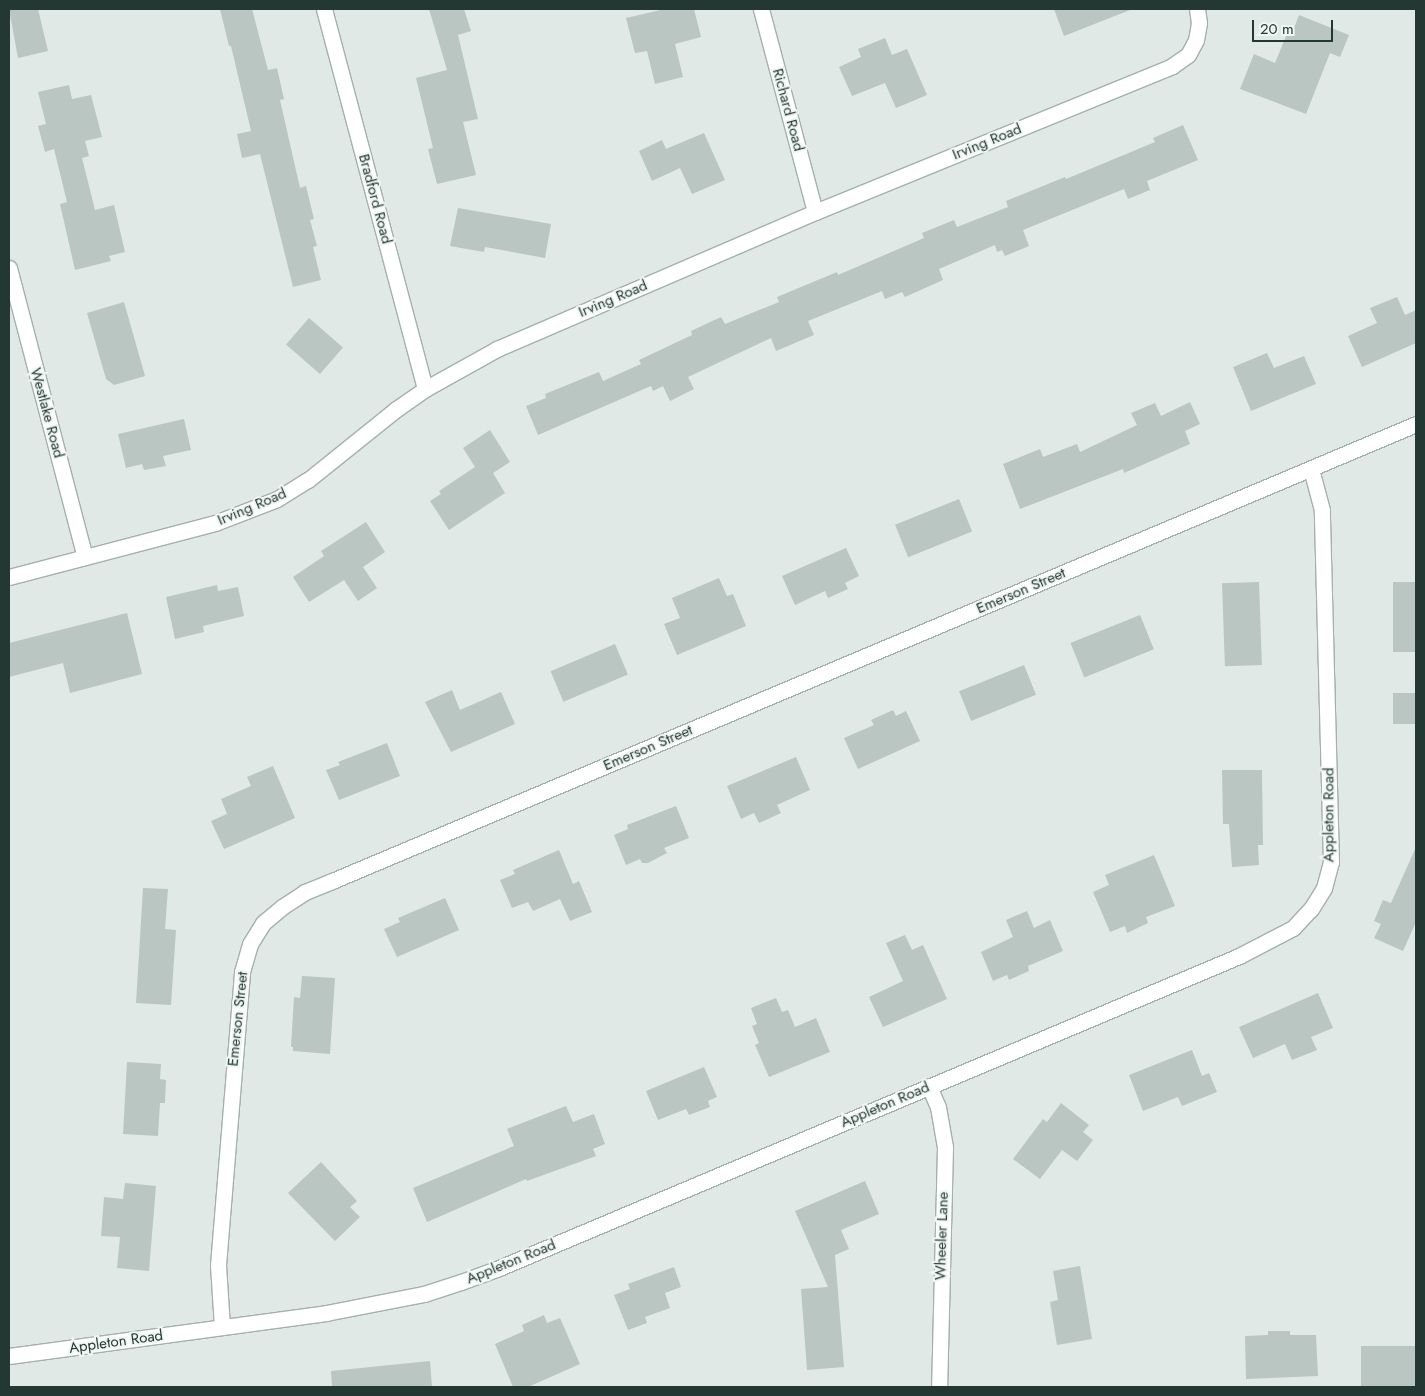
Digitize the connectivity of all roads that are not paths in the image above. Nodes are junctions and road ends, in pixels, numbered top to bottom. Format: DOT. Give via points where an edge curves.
graph roads {
  1 [pos="324,9"];
  2 [pos="761,9"];
  3 [pos="1197,9"];
  4 [pos="815,212"];
  5 [pos="9,268"];
  6 [pos="425,389"];
  7 [pos="1416,424"];
  8 [pos="1312,469"];
  9 [pos="85,557"];
  10 [pos="9,578"];
  11 [pos="930,1086"];
  12 [pos="222,1328"];
  13 [pos="9,1356"];
  14 [pos="939,1387"];
  1 -- 6 [label="street, Bradford Road"];
  2 -- 4 [label="street, Richard Road"];
  3 -- 4 [label="street, Irving Road" via="1196,40 1188,55 1172,66"];
  4 -- 6 [label="street, Irving Road" via="497,349"];
  5 -- 9 [label="street, Westlake Road"];
  6 -- 9 [label="street, Irving Road" via="308,480 277,499 215,523"];
  7 -- 8 [label="street, Emerson Street"];
  8 -- 11 [label="street, Appleton Road" via="1322,510 1332,824 1331,862 1324,888 1311,909 1293,928 1267,943"];
  8 -- 12 [label="street, Emerson Street" via="305,892 282,907 263,923 250,944 241,981 218,1265"];
  9 -- 10 [label="street, Irving Road"];
  11 -- 12 [label="street, Appleton Road" via="462,1282 378,1304"];
  11 -- 14 [label="street, Wheeler Lane" via="938,1107 945,1147"];
  12 -- 13 [label="street, Appleton Road"];
}
